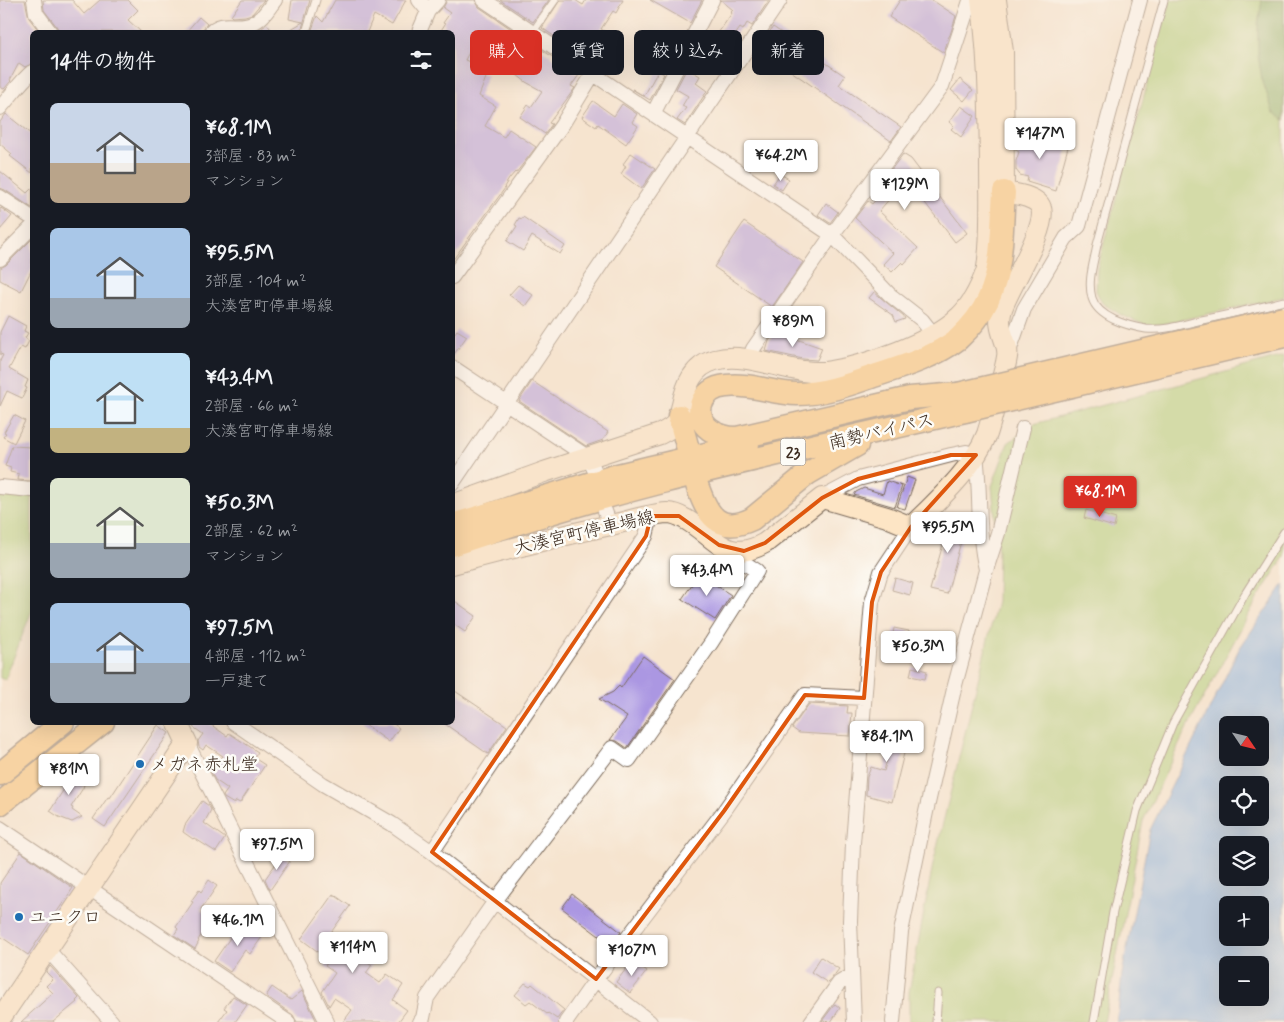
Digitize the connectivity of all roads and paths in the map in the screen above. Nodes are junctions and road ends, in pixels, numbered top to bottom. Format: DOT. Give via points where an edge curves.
graph roads {
  1 [pos="34,0"];
  2 [pos="274,0"];
  3 [pos="316,0"];
  4 [pos="419,0"];
  5 [pos="438,0"];
  6 [pos="484,0"];
  7 [pos="555,0"];
  8 [pos="712,0"];
  9 [pos="780,0"];
  10 [pos="974,0"];
  11 [pos="981,0"];
  12 [pos="996,0"];
  13 [pos="1140,0"];
  14 [pos="1164,0"];
  15 [pos="428,11"];
  16 [pos="49,30"];
  17 [pos="212,30"];
  18 [pos="307,30"];
  19 [pos="420,30"];
  20 [pos="529,30"];
  21 [pos="533,30"];
  22 [pos="30,74"];
  23 [pos="592,75"];
  24 [pos="594,75"];
  25 [pos="0,108"];
  26 [pos="653,114"];
  27 [pos="686,137"];
  28 [pos="997,191"];
  29 [pos="0,196"];
  30 [pos="30,217"];
  31 [pos="30,229"];
  32 [pos="832,235"];
  33 [pos="0,259"];
  34 [pos="455,273"];
  35 [pos="1284,301"];
  36 [pos="1284,318"];
  37 [pos="934,334"];
  38 [pos="1284,336"];
  39 [pos="1008,354"];
  40 [pos="750,359"];
  41 [pos="455,369"];
  42 [pos="506,403"];
  43 [pos="961,403"];
  44 [pos="679,416"];
  45 [pos="1023,428"];
  46 [pos="688,449"];
  47 [pos="976,455"];
  48 [pos="592,464"];
  49 [pos="455,480"];
  50 [pos="697,484"];
  51 [pos="0,487"];
  52 [pos="30,490"];
  53 [pos="822,498"];
  54 [pos="455,504"];
  55 [pos="651,516"];
  56 [pos="455,524"];
  57 [pos="911,527"];
  58 [pos="1284,532"];
  59 [pos="455,544"];
  60 [pos="737,551"];
  61 [pos="455,563"];
  62 [pos="986,570"];
  63 [pos="864,698"];
  64 [pos="60,725"];
  65 [pos="98,725"];
  66 [pos="178,725"];
  67 [pos="237,725"];
  68 [pos="186,743"];
  69 [pos="0,774"];
  70 [pos="0,804"];
  71 [pos="0,828"];
  72 [pos="432,852"];
  73 [pos="89,888"];
  74 [pos="495,901"];
  75 [pos="47,949"];
  76 [pos="851,976"];
  77 [pos="596,979"];
  78 [pos="938,993"];
  79 [pos="0,1020"];
  80 [pos="112,1022"];
  81 [pos="288,1022"];
  82 [pos="327,1022"];
  83 [pos="420,1022"];
  84 [pos="566,1022"];
  85 [pos="650,1022"];
  86 [pos="811,1022"];
  87 [pos="854,1022"];
  88 [pos="893,1022"];
  89 [pos="936,1022"];
  90 [pos="1094,1022"];
  1 -- 16 [label="street" via="36,13"];
  2 -- 17 [label="street" via="266,13 250,24 225,24"];
  3 -- 18 [label="lane"];
  4 -- 15 [label="street"];
  5 -- 15 [label="street"];
  6 -- 20 [label="street"];
  7 -- 21 [label="lane"];
  8 -- 26 [label="street"];
  9 -- 27 [label="street"];
  10 -- 32 [label="street" via="970,1 942,86"];
  11 -- 28 [label="main road"];
  12 -- 28 [label="main road" via="1003,52"];
  13 -- 39 [label="street" via="1079,226 1066,238 1024,309"];
  14 -- 35 [label="lane" via="1097,245 1091,273 1092,298 1105,314 1147,329 1169,328"];
  15 -- 19 [label="street"];
  22 -- 25 [label="street"];
  23 -- 34 [label="street" via="557,132"];
  24 -- 26 [label="street"];
  26 -- 27 [label="street"];
  27 -- 32 [label="street"];
  27 -- 42 [label="street"];
  28 -- 37 [label="main road" via="986,270 971,303 959,317"];
  28 -- 39 [label="main road" via="1034,200 1041,207 1042,217 1002,310 999,326"];
  28 -- 43 [label="highway" via="1001,250 998,270 981,312 958,338 917,361 821,391 782,394 735,385 719,387 707,394 700,413 704,425 714,433 725,438 737,438 910,398"];
  29 -- 30 [label="street"];
  31 -- 33 [label="street"];
  32 -- 37 [label="street"];
  32 -- 40 [label="street" via="753,349"];
  36 -- 43 [label="highway, 南勢バイパス / 23, bridge"];
  37 -- 40 [label="main road" via="909,347 830,372 806,372"];
  38 -- 43 [label="highway, 南勢バイパス / 23, bridge"];
  39 -- 47 [label="main road" via="987,434"];
  40 -- 44 [label="main road" via="716,360 701,366 690,377"];
  41 -- 42 [label="street"];
  42 -- 48 [label="street"];
  42 -- 49 [label="street"];
  43 -- 50 [label="highway" via="909,432 862,442 847,449 807,474 744,522 728,525 717,521 708,512"];
  43 -- 56 [label="highway, 南勢バイパス / 23" via="618,475"];
  43 -- 59 [label="highway, 南勢バイパス / 23" via="621,492"];
  44 -- 46 [label="highway"];
  44 -- 48 [label="main road" via="676,423 660,434"];
  45 -- 62 [label="street"];
  47 -- 53 [label="street" via="966,452 951,455 858,479"];
  47 -- 57 [label="main road"];
  47 -- 62 [label="street" via="982,553"];
  48 -- 54 [label="main road" via="534,475"];
  51 -- 52 [label="street"];
  53 -- 57 [label="main road"];
  53 -- 60 [label="main road" via="756,548"];
  55 -- 60 [label="main road, 大湊宮町停車場線" via="669,513 679,516 719,546"];
  55 -- 61 [label="main road, 大湊宮町停車場線" via="608,518 560,535"];
  55 -- 72 [label="street" via="646,536"];
  57 -- 63 [label="street" via="881,572 872,602"];
  58 -- 90 [label="lane" via="1245,594 1173,723 1137,811 1113,912"];
  60 -- 74 [label="street" via="743,562 757,571 700,658 629,760 612,748"];
  62 -- 88 [label="street" via="954,689 901,932"];
  63 -- 76 [label="street" via="853,842"];
  63 -- 77 [label="street" via="805,695 724,811"];
  64 -- 69 [label="highway"];
  65 -- 70 [label="highway"];
  66 -- 68 [label="main road"];
  67 -- 72 [label="street" via="323,784 392,824"];
  68 -- 73 [label="main road"];
  68 -- 82 [label="street"];
  71 -- 73 [label="street"];
  72 -- 74 [label="street"];
  73 -- 75 [label="main road"];
  73 -- 81 [label="street"];
  74 -- 77 [label="street"];
  74 -- 83 [label="street" via="427,998"];
  75 -- 79 [label="main road"];
  75 -- 80 [label="street"];
  76 -- 86 [label="street" via="839,983"];
  76 -- 87 [label="street"];
  77 -- 84 [label="street"];
  77 -- 85 [label="street"];
  78 -- 89 [label="lane"];
}
